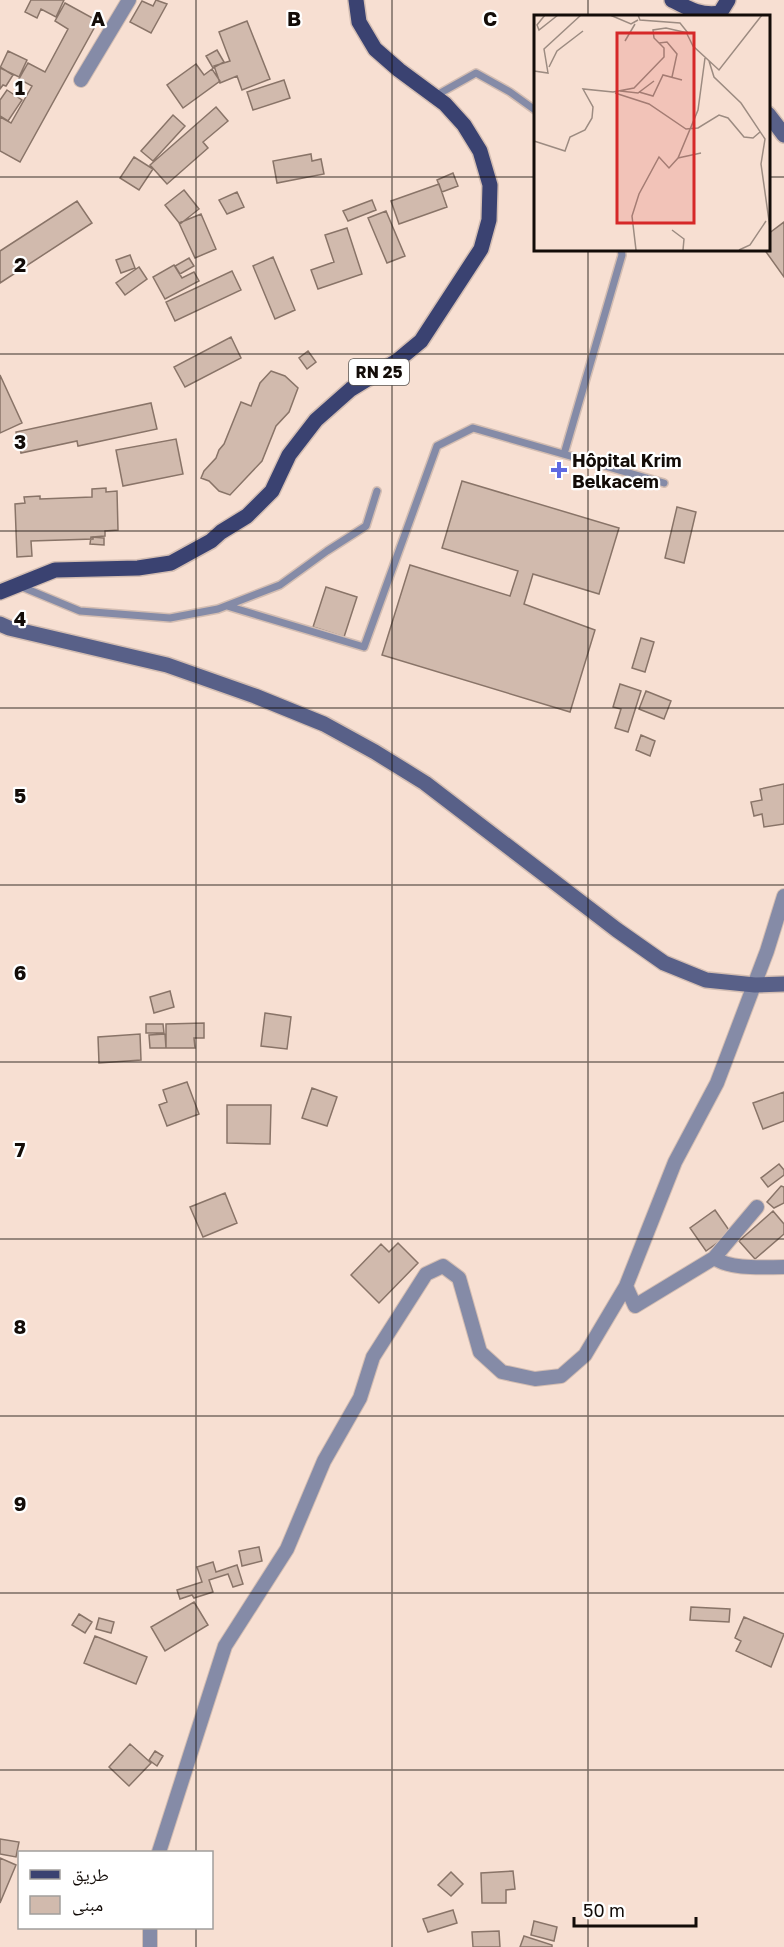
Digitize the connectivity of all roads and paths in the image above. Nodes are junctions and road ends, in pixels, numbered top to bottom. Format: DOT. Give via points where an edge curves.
graph roads {
  1 [pos="129,0"];
  2 [pos="356,0"];
  3 [pos="672,0"];
  4 [pos="723,10"];
  5 [pos="81,80"];
  6 [pos="435,96"];
  7 [pos="534,109"];
  8 [pos="769,115"];
  9 [pos="784,135"];
  10 [pos="621,250"];
  11 [pos="564,454"];
  12 [pos="664,483"];
  13 [pos="377,491"];
  14 [pos="16,585"];
  15 [pos="0,592"];
  16 [pos="227,606"];
  17 [pos="0,624"];
  18 [pos="784,896"];
  19 [pos="784,984"];
  20 [pos="755,985"];
  21 [pos="757,1207"];
  22 [pos="714,1258"];
  23 [pos="784,1267"];
  24 [pos="626,1286"];
  25 [pos="159,1851"];
  26 [pos="150,1929"];
  27 [pos="150,1947"];
  1 -- 5 [label="street"];
  2 -- 6 [label="main road, RN 25" via="359,22 375,49"];
  3 -- 4 [label="main road" via="697,13 710,15"];
  6 -- 7 [label="lane" via="476,74"];
  6 -- 14 [label="main road, RN 25" via="464,125 480,151 490,185 489,220 481,249 421,341 351,389 316,420 289,455 272,491 247,516 211,541 171,563 138,568 55,570"];
  8 -- 9 [label="street"];
  10 -- 11 [label="lane"];
  11 -- 12 [label="lane"];
  11 -- 16 [label="lane" via="473,428 437,446 364,647"];
  13 -- 16 [label="lane" via="366,526 280,585"];
  14 -- 15 [label="main road, RN 25"];
  14 -- 16 [label="lane" via="80,611 170,618"];
  17 -- 20 [label="street" via="167,665 324,724 425,783 664,963 706,980"];
  18 -- 20 [label="street"];
  19 -- 20 [label="street"];
  20 -- 24 [label="street" via="717,1083 675,1162"];
  21 -- 22 [label="street"];
  22 -- 23 [label="street" via="735,1265"];
  22 -- 24 [label="street" via="635,1306"];
  24 -- 25 [label="street" via="585,1355 561,1376 535,1379 502,1372 480,1352 459,1278 443,1266 426,1274 373,1357 360,1398 324,1461 287,1550 225,1646"];
  26 -- 27 [label="street"];
}
